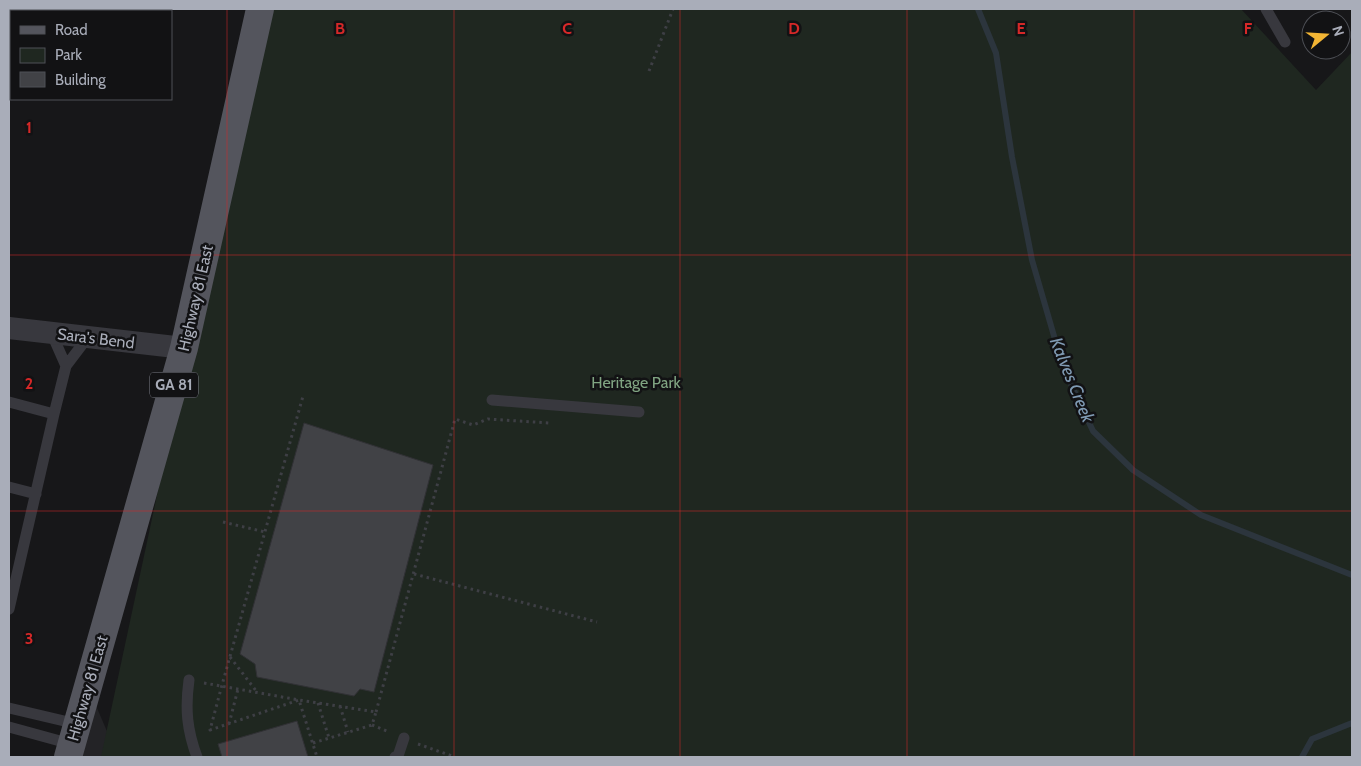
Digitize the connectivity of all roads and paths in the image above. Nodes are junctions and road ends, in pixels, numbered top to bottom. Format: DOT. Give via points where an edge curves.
graph roads {
  1 [pos="260,9"];
  2 [pos="673,9"];
  3 [pos="1266,9"];
  4 [pos="1285,42"];
  5 [pos="648,71"];
  6 [pos="9,328"];
  7 [pos="51,332"];
  8 [pos="88,337"];
  9 [pos="184,348"];
  10 [pos="66,366"];
  11 [pos="303,396"];
  12 [pos="492,400"];
  13 [pos="9,402"];
  14 [pos="639,412"];
  15 [pos="54,414"];
  16 [pos="553,423"];
  17 [pos="9,487"];
  18 [pos="36,494"];
  19 [pos="224,522"];
  20 [pos="265,532"];
  21 [pos="414,574"];
  22 [pos="12,586"];
  23 [pos="9,609"];
  24 [pos="597,622"];
  25 [pos="230,657"];
  26 [pos="189,680"];
  27 [pos="222,685"];
  28 [pos="238,688"];
  29 [pos="258,692"];
  30 [pos="299,700"];
  31 [pos="318,703"];
  32 [pos="340,706"];
  33 [pos="9,708"];
  34 [pos="376,712"];
  35 [pos="230,724"];
  36 [pos="9,727"];
  37 [pos="348,732"];
  38 [pos="329,738"];
  39 [pos="404,738"];
  40 [pos="72,742"];
  41 [pos="313,743"];
  42 [pos="196,757"];
  43 [pos="317,757"];
  44 [pos="398,757"];
  45 [pos="455,757"];
  1 -- 9 [label="main road, Highway 81 East / GA 81"];
  2 -- 5 [label="path"];
  3 -- 4 [label="lane"];
  6 -- 7 [label="street, Sara's Bend"];
  7 -- 8 [label="street, Sara's Bend"];
  7 -- 10 [label="lane"];
  8 -- 9 [label="street, Sara's Bend"];
  8 -- 10 [label="lane"];
  9 -- 40 [label="main road, Highway 81 East / GA 81"];
  10 -- 15 [label="lane"];
  11 -- 20 [label="path"];
  12 -- 14 [label="lane"];
  13 -- 15 [label="lane"];
  15 -- 18 [label="lane"];
  16 -- 21 [label="path" via="488,419 473,425 455,419"];
  17 -- 18 [label="lane"];
  18 -- 22 [label="lane"];
  19 -- 20 [label="path"];
  20 -- 25 [label="path"];
  21 -- 24 [label="path"];
  21 -- 34 [label="path"];
  22 -- 23 [label="lane"];
  25 -- 27 [label="path"];
  25 -- 29 [label="path"];
  26 -- 42 [label="lane" via="187,716"];
  27 -- 28 [label="path"];
  27 -- 35 [label="path" via="210,730"];
  28 -- 29 [label="path"];
  28 -- 35 [label="path"];
  29 -- 30 [label="path"];
  30 -- 31 [label="path"];
  30 -- 35 [label="path"];
  30 -- 41 [label="path"];
  31 -- 32 [label="path"];
  31 -- 38 [label="path"];
  32 -- 34 [label="path"];
  32 -- 37 [label="path"];
  33 -- 40 [label="lane"];
  34 -- 37 [label="path" via="372,725"];
  36 -- 40 [label="lane"];
  37 -- 38 [label="path"];
  38 -- 41 [label="path"];
  39 -- 44 [label="lane"];
  39 -- 45 [label="path"];
  41 -- 43 [label="path"];
}
